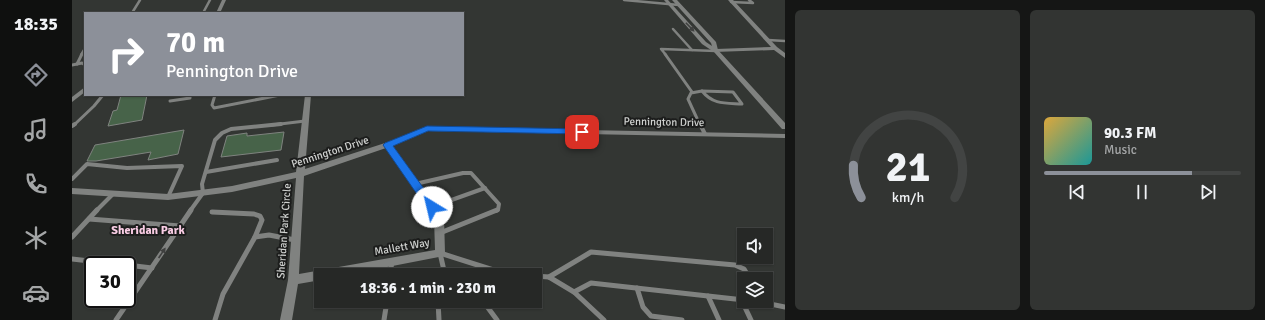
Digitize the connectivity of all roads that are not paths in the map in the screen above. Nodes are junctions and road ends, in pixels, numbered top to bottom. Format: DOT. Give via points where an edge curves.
graph roads {
  1 [pos="140,0"];
  2 [pos="210,0"];
  3 [pos="224,0"];
  4 [pos="624,0"];
  5 [pos="666,0"];
  6 [pos="674,0"];
  7 [pos="749,0"];
  8 [pos="730,1"];
  9 [pos="670,5"];
  10 [pos="678,5"];
  11 [pos="133,12"];
  12 [pos="204,12"];
  13 [pos="218,12"];
  14 [pos="673,29"];
  15 [pos="768,40"];
  16 [pos="785,41"];
  17 [pos="776,48"];
  18 [pos="84,50"];
  19 [pos="692,50"];
  20 [pos="718,53"];
  21 [pos="785,56"];
  22 [pos="77,64"];
  23 [pos="72,65"];
  24 [pos="84,65"];
  25 [pos="84,89"];
  26 [pos="702,91"];
  27 [pos="692,92"];
  28 [pos="102,96"];
  29 [pos="190,96"];
  30 [pos="215,96"];
  31 [pos="275,96"];
  32 [pos="309,96"];
  33 [pos="72,100"];
  34 [pos="170,101"];
  35 [pos="305,121"];
  36 [pos="72,126"];
  37 [pos="785,127"];
  38 [pos="705,134"];
  39 [pos="785,136"];
  40 [pos="388,145"];
  41 [pos="277,160"];
  42 [pos="206,172"];
  43 [pos="300,174"];
  44 [pos="72,179"];
  45 [pos="415,184"];
  46 [pos="485,188"];
  47 [pos="72,191"];
  48 [pos="203,193"];
  49 [pos="113,194"];
  50 [pos="168,197"];
  51 [pos="432,207"];
  52 [pos="212,212"];
  53 [pos="89,219"];
  54 [pos="180,226"];
  55 [pos="440,233"];
  56 [pos="72,237"];
  57 [pos="255,237"];
  58 [pos="296,240"];
  59 [pos="440,253"];
  60 [pos="72,259"];
  61 [pos="84,260"];
  62 [pos="392,261"];
  63 [pos="136,266"];
  64 [pos="152,268"];
  65 [pos="391,268"];
  66 [pos="444,268"];
  67 [pos="487,268"];
  68 [pos="746,272"];
  69 [pos="542,276"];
  70 [pos="549,277"];
  71 [pos="293,280"];
  72 [pos="637,288"];
  73 [pos="574,292"];
  74 [pos="708,296"];
  75 [pos="737,299"];
  76 [pos="773,304"];
  77 [pos="785,307"];
  78 [pos="386,308"];
  79 [pos="438,308"];
  80 [pos="488,308"];
  81 [pos="746,308"];
  82 [pos="116,320"];
  83 [pos="215,320"];
  84 [pos="286,320"];
  85 [pos="384,320"];
  86 [pos="439,320"];
  87 [pos="497,320"];
  88 [pos="604,320"];
  89 [pos="682,320"];
  90 [pos="718,320"];
  91 [pos="751,320"];
  1 -- 11 [label="lane"];
  2 -- 12 [label="lane"];
  3 -- 13 [label="street"];
  4 -- 9 [label="lane"];
  5 -- 9 [label="street"];
  6 -- 10 [label="street"];
  7 -- 8 [label="lane" via="753,3"];
  8 -- 15 [label="street"];
  9 -- 10 [label="lane"];
  9 -- 20 [label="street, one-way" via="704,43"];
  10 -- 20 [label="street" via="714,43"];
  14 -- 19 [label="lane"];
  15 -- 16 [label="lane"];
  15 -- 17 [label="street"];
  17 -- 20 [label="street" via="763,52"];
  17 -- 21 [label="street"];
  18 -- 22 [label="lane"];
  19 -- 20 [label="lane"];
  19 -- 27 [label="lane" via="661,49"];
  20 -- 37 [label="street"];
  22 -- 23 [label="lane"];
  22 -- 24 [label="lane"];
  25 -- 33 [label="street"];
  26 -- 26 [label="lane" via="733,92 742,104 712,103"];
  26 -- 27 [label="lane"];
  27 -- 38 [label="lane" via="688,99"];
  28 -- 36 [label="lane"];
  29 -- 34 [label="lane"];
  30 -- 31 [label="lane" via="212,105 214,108"];
  32 -- 35 [label="street, Sheridan Park Circle"];
  35 -- 42 [label="lane" via="231,129 222,133 215,140"];
  35 -- 43 [label="street, Sheridan Park Circle"];
  38 -- 39 [label="street, Pennington Drive"];
  38 -- 40 [label="street, Pennington Drive" via="427,129"];
  40 -- 43 [label="street, Pennington Drive"];
  40 -- 45 [label="street, Mallett Way"];
  41 -- 42 [label="lane"];
  42 -- 48 [label="lane" via="202,184"];
  43 -- 48 [label="street, Pennington Drive"];
  43 -- 58 [label="street, Sheridan Park Circle"];
  44 -- 50 [label="lane" via="87,164 127,168 182,166"];
  45 -- 46 [label="lane" via="468,172"];
  45 -- 51 [label="street, Mallett Way"];
  46 -- 51 [label="lane"];
  46 -- 55 [label="lane" via="499,204 498,210"];
  47 -- 49 [label="street, Pennington Drive"];
  48 -- 50 [label="street, Pennington Drive"];
  48 -- 54 [label="lane"];
  49 -- 50 [label="street, Pennington Drive"];
  49 -- 53 [label="lane"];
  51 -- 55 [label="street, Mallett Way" via="439,217"];
  52 -- 57 [label="lane" via="260,216 262,220"];
  53 -- 54 [label="lane"];
  53 -- 56 [label="lane"];
  64 -- 54 [label="lane, one-way"];
  55 -- 59 [label="street, Mallett Way"];
  57 -- 58 [label="lane" via="269,235"];
  57 -- 83 [label="lane" via="223,294"];
  58 -- 71 [label="street, Sheridan Park Circle"];
  59 -- 62 [label="street, Mallett Way"];
  59 -- 66 [label="lane"];
  59 -- 67 [label="lane"];
  60 -- 61 [label="lane"];
  62 -- 65 [label="lane"];
  62 -- 71 [label="street, Mallett Way"];
  63 -- 64 [label="lane"];
  64 -- 82 [label="lane"];
  68 -- 70 [label="lane" via="735,265 591,252"];
  69 -- 70 [label="lane"];
  70 -- 73 [label="lane"];
  71 -- 84 [label="street, Sheridan Park Circle"];
  72 -- 73 [label="lane" via="591,282"];
  72 -- 74 [label="lane"];
  72 -- 89 [label="lane" via="643,310 651,316"];
  73 -- 88 [label="lane"];
  74 -- 75 [label="lane"];
  74 -- 90 [label="lane"];
  76 -- 77 [label="lane"];
  78 -- 85 [label="lane"];
  79 -- 86 [label="lane"];
  80 -- 87 [label="lane"];
  81 -- 91 [label="lane"];
}
